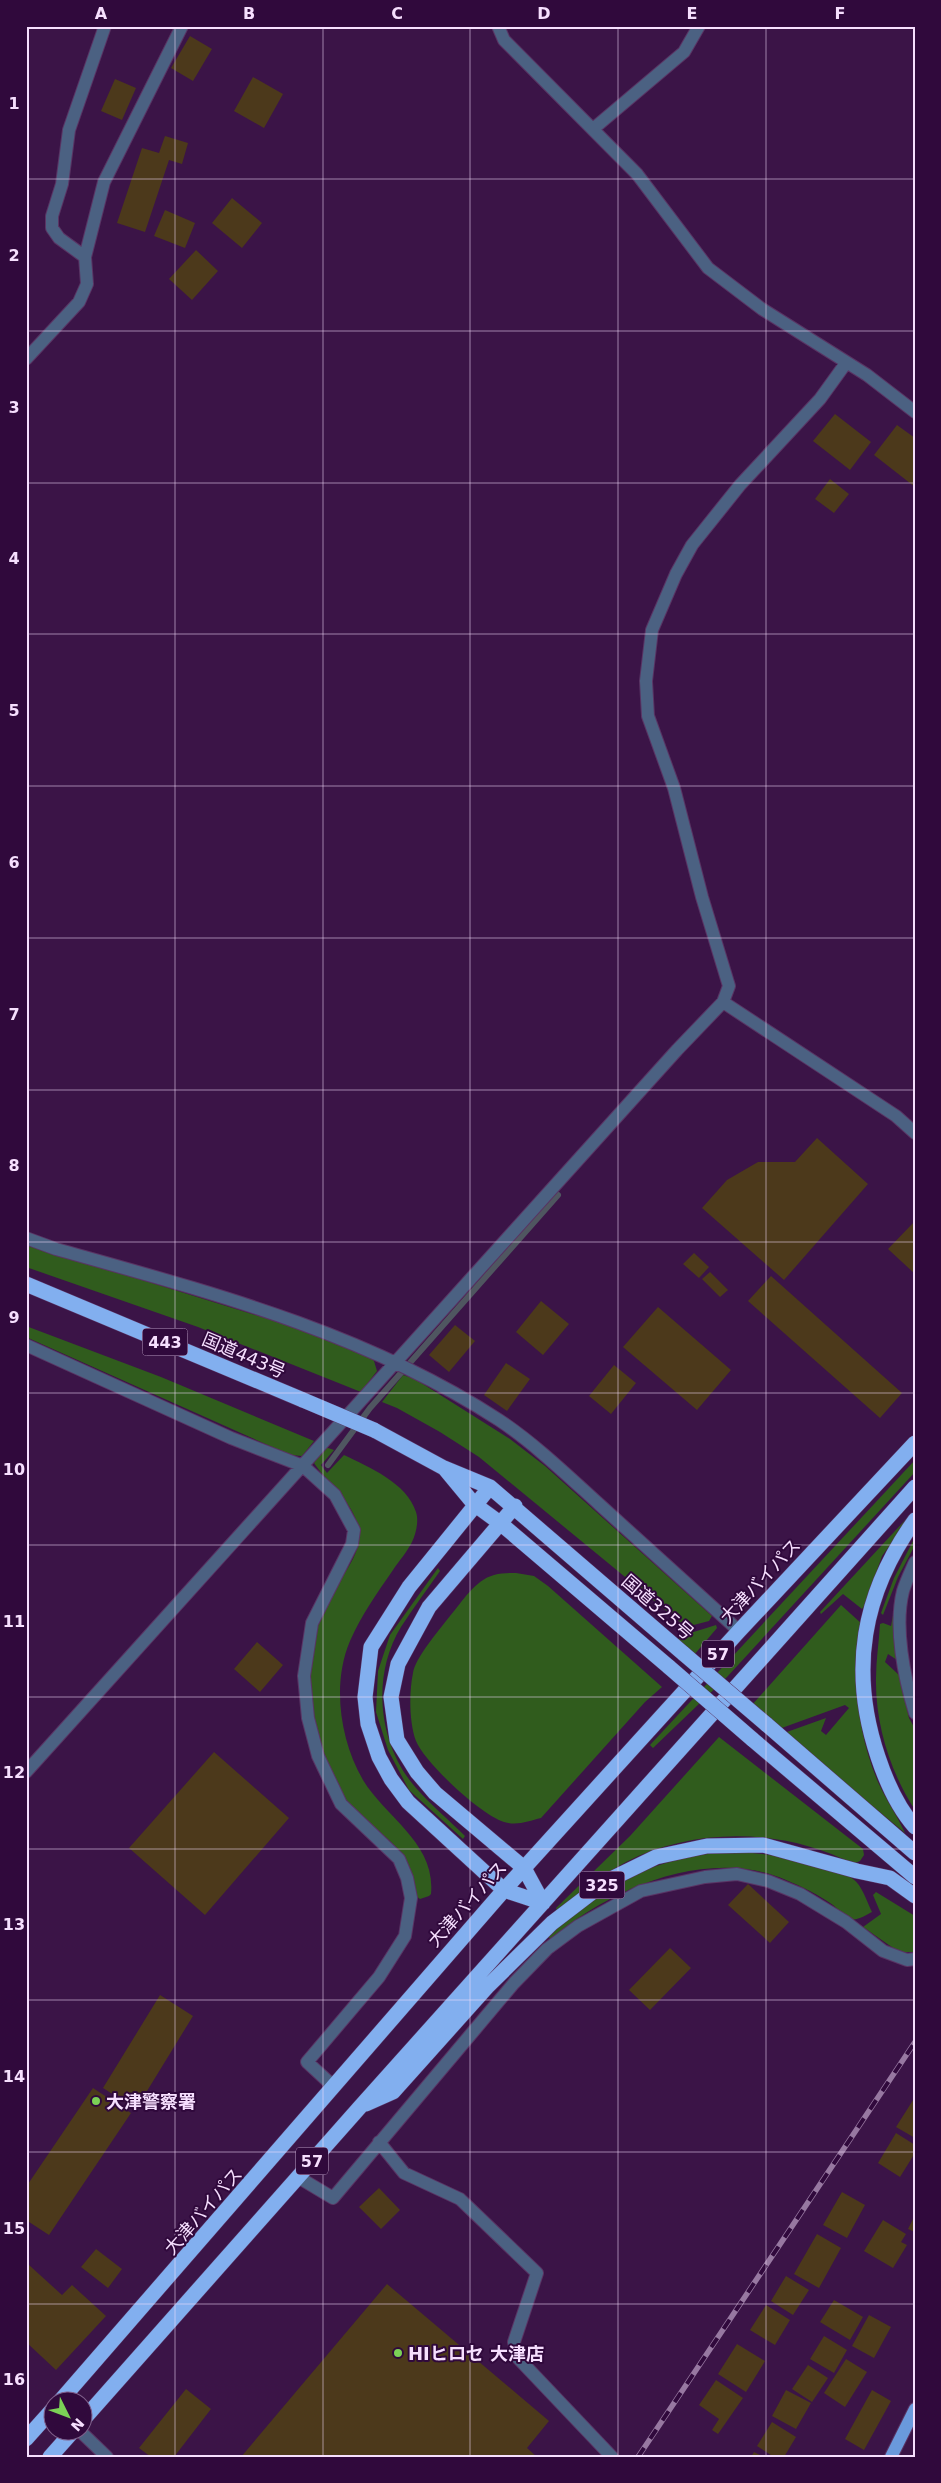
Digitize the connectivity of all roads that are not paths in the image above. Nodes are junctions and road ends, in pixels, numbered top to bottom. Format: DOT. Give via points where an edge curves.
graph roads {
  1 [pos="105,26"];
  2 [pos="182,26"];
  3 [pos="498,26"];
  4 [pos="698,26"];
  5 [pos="594,129"];
  6 [pos="85,257"];
  7 [pos="26,359"];
  8 [pos="846,363"];
  9 [pos="915,412"];
  10 [pos="723,1002"];
  11 [pos="915,1133"];
  12 [pos="26,1238"];
  13 [pos="26,1284"];
  14 [pos="26,1345"];
  15 [pos="396,1362"];
  16 [pos="915,1443"];
  17 [pos="302,1466"];
  18 [pos="444,1468"];
  19 [pos="490,1487"];
  20 [pos="915,1487"];
  21 [pos="474,1504"];
  22 [pos="515,1506"];
  23 [pos="915,1520"];
  24 [pos="500,1523"];
  25 [pos="915,1562"];
  26 [pos="739,1631"];
  27 [pos="915,1713"];
  28 [pos="26,1772"];
  29 [pos="915,1827"];
  30 [pos="915,1853"];
  31 [pos="524,1868"];
  32 [pos="915,1878"];
  33 [pos="504,1890"];
  34 [pos="915,1896"];
  35 [pos="542,1903"];
  36 [pos="915,1959"];
  37 [pos="332,2086"];
  38 [pos="360,2107"];
  39 [pos="379,2142"];
  40 [pos="298,2177"];
  41 [pos="70,2390"];
  42 [pos="915,2409"];
  43 [pos="92,2410"];
  44 [pos="42,2421"];
  45 [pos="26,2439"];
  46 [pos="65,2440"];
  47 [pos="89,2440"];
  48 [pos="50,2457"];
  49 [pos="107,2457"];
  50 [pos="612,2457"];
  51 [pos="890,2457"];
  1 -- 6 [label="street" via="69,130 62,184 52,216 52,228 59,238"];
  2 -- 6 [label="street" via="104,182"];
  3 -- 5 [label="street" via="504,40"];
  4 -- 5 [label="street" via="684,52"];
  5 -- 8 [label="street" via="636,174 708,268 762,309"];
  6 -- 7 [label="street" via="87,284 79,302"];
  8 -- 9 [label="street"];
  8 -- 10 [label="street" via="820,399 740,485 692,545 652,630 646,681 648,716 674,788 702,897 730,986"];
  10 -- 11 [label="street" via="896,1116"];
  10 -- 15 [label="street"];
  12 -- 15 [label="street" via="268,1311"];
  13 -- 18 [label="highway, 国道443号 / 443, bridge" via="374,1430"];
  14 -- 17 [label="street" via="231,1438"];
  15 -- 17 [label="street"];
  15 -- 26 [label="street" via="500,1421 544,1455"];
  16 -- 26 [label="highway, 大津バイパス / 57"];
  17 -- 28 [label="street"];
  17 -- 37 [label="street" via="335,1495 354,1530 352,1544 312,1623 304,1676 311,1735 341,1804 399,1859 411,1898 405,1936 379,1977 307,2062"];
  18 -- 19 [label="highway, 国道443号 / 443"];
  18 -- 21 [label="highway, 国道443号 / 443"];
  19 -- 21 [label="highway"];
  19 -- 22 [label="highway, 国道325号"];
  20 -- 35 [label="highway, 57"];
  21 -- 24 [label="highway, 国道443号 / 443"];
  21 -- 33 [label="highway" via="409,1587 371,1647 365,1697 368,1724 379,1757 396,1787 408,1802"];
  22 -- 24 [label="highway"];
  22 -- 30 [label="highway, 国道325号, bridge"];
  23 -- 29 [label="highway" via="895,1548 874,1596 863,1643 862,1668 868,1727 884,1774 907,1819"];
  24 -- 31 [label="highway" via="429,1607 398,1664 391,1697 397,1740 417,1772 435,1793"];
  24 -- 32 [label="highway, bridge"];
  25 -- 27 [label="street" via="903,1591 901,1617 904,1671"];
  26 -- 31 [label="highway, 大津バイパス / 57"];
  31 -- 33 [label="highway, 大津バイパス / 57"];
  31 -- 35 [label="highway"];
  33 -- 35 [label="highway"];
  33 -- 37 [label="highway, 大津バイパス / 57"];
  34 -- 38 [label="highway, 325" via="890,1878 764,1845 707,1846 656,1857 607,1881 552,1923 487,1987 393,2092"];
  35 -- 38 [label="highway, 57"];
  36 -- 39 [label="street" via="907,1960 883,1951 846,1922 800,1894 768,1881 737,1874 705,1877 640,1892 578,1926 547,1949 514,1983"];
  37 -- 41 [label="highway, 大津バイパス / 57" via="269,2164"];
  38 -- 40 [label="highway, 57"];
  39 -- 40 [label="street" via="333,2198"];
  39 -- 50 [label="street" via="404,2173 460,2199 537,2274 514,2342 517,2357"];
  40 -- 43 [label="highway, 57"];
  42 -- 51 [label="main road"];
  44 -- 45 [label="highway"];
  46 -- 48 [label="highway"];
  47 -- 49 [label="street"];
}
